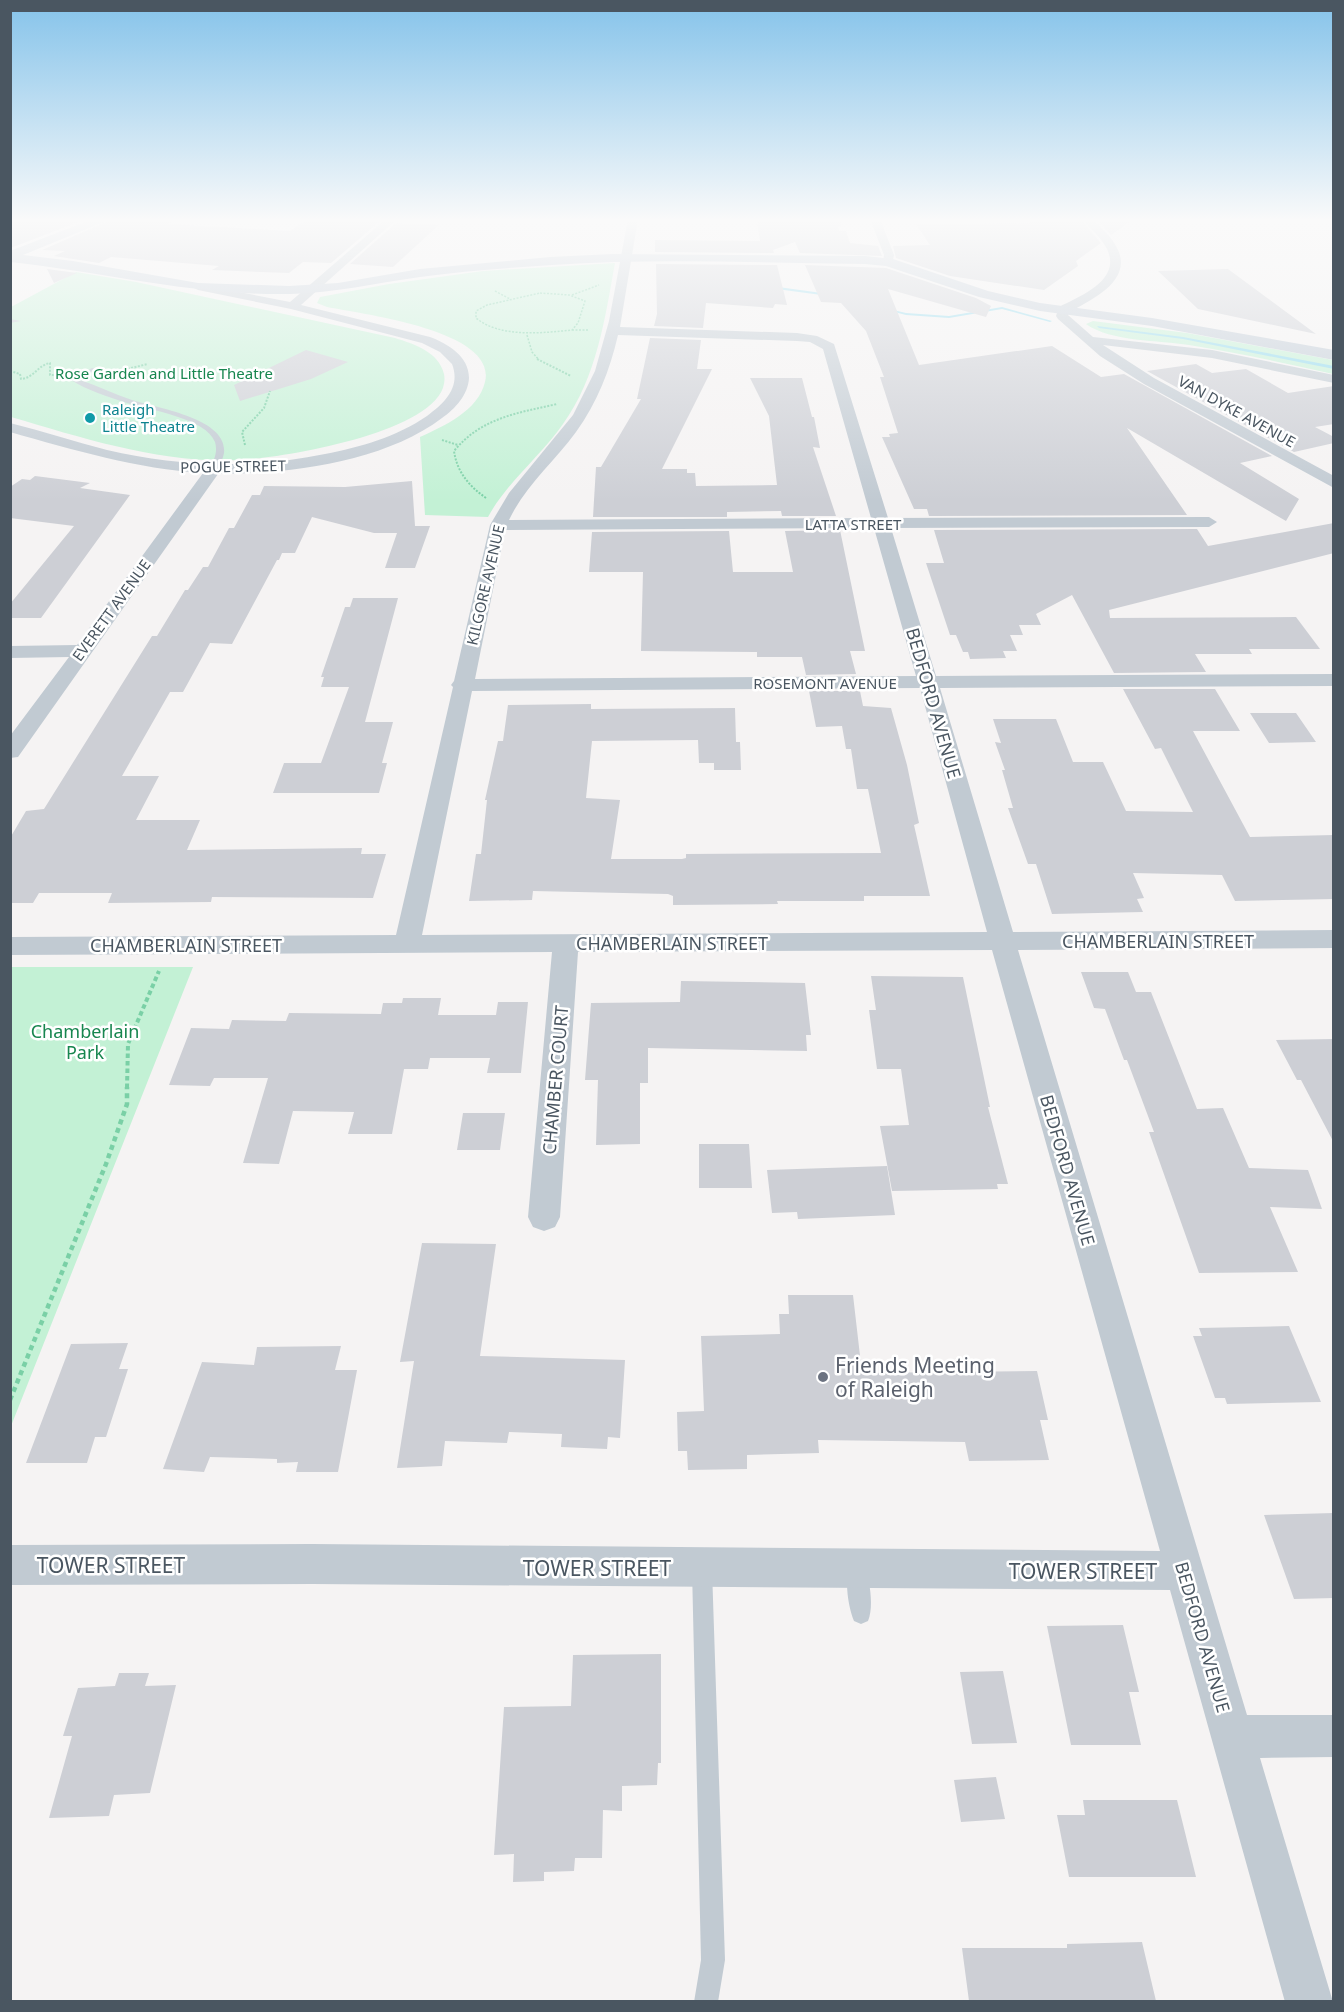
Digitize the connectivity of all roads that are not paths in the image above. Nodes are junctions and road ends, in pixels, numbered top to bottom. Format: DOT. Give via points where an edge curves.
graph roads {
  1 [pos="321,313"];
  2 [pos="616,313"];
  3 [pos="1063,313"];
  4 [pos="1084,313"];
  5 [pos="613,331"];
  6 [pos="1088,340"];
  7 [pos="1334,355"];
  8 [pos="94,369"];
  9 [pos="1334,379"];
  10 [pos="10,427"];
  11 [pos="214,469"];
  12 [pos="1334,483"];
  13 [pos="1209,522"];
  14 [pos="881,524"];
  15 [pos="498,525"];
  16 [pos="81,651"];
  17 [pos="10,652"];
  18 [pos="1334,680"];
  19 [pos="928,682"];
  20 [pos="461,685"];
  21 [pos="10,752"];
  22 [pos="1334,939"];
  23 [pos="1003,942"];
  24 [pos="566,943"];
  25 [pos="407,944"];
  26 [pos="10,946"];
  27 [pos="544,1217"];
  28 [pos="10,1565"];
  29 [pos="702,1569"];
  30 [pos="857,1570"];
  31 [pos="1184,1571"];
  32 [pos="861,1614"];
  33 [pos="1334,1736"];
  34 [pos="1232,1737"];
  35 [pos="706,2001"];
  36 [pos="1309,2001"];
  1 -- 11 [label="street, POGUE STREET" via="405,333 440,346 463,373 459,391 434,418 373,447 292,465"];
  2 -- 5 [label="street, KILGORE AVENUE"];
  3 -- 6 [label="street, VAN DYKE AVENUE"];
  4 -- 7 [label="street"];
  5 -- 14 [label="street, BEDFORD AVENUE" via="797,337 829,347"];
  5 -- 15 [label="street, KILGORE AVENUE" via="598,382 581,415 505,508"];
  6 -- 9 [label="street" via="1139,343"];
  6 -- 12 [label="street, VAN DYKE AVENUE" via="1149,381"];
  8 -- 11 [label="lane" via="74,380 130,402 187,417 211,431 220,448"];
  10 -- 11 [label="street, POGUE STREET" via="139,462"];
  11 -- 16 [label="street, EVERETT AVENUE"];
  13 -- 14 [label="street, LATTA STREET"];
  14 -- 15 [label="street, LATTA STREET"];
  14 -- 19 [label="street, BEDFORD AVENUE"];
  15 -- 20 [label="street, KILGORE AVENUE"];
  16 -- 17 [label="street"];
  16 -- 21 [label="street, EVERETT AVENUE"];
  18 -- 19 [label="street, ROSEMONT AVENUE"];
  19 -- 20 [label="street, ROSEMONT AVENUE"];
  19 -- 23 [label="street, BEDFORD AVENUE"];
  20 -- 25 [label="street, KILGORE AVENUE"];
  22 -- 23 [label="street, CHAMBERLAIN STREET"];
  23 -- 24 [label="street, CHAMBERLAIN STREET"];
  23 -- 31 [label="street, BEDFORD AVENUE"];
  24 -- 25 [label="street, CHAMBERLAIN STREET"];
  24 -- 27 [label="street, CHAMBER COURT"];
  25 -- 26 [label="street, CHAMBERLAIN STREET"];
  28 -- 29 [label="street, TOWER STREET"];
  29 -- 30 [label="street, TOWER STREET"];
  29 -- 35 [label="lane" via="713,1960"];
  30 -- 31 [label="street, TOWER STREET"];
  30 -- 32 [label="lane"];
  31 -- 34 [label="street, BEDFORD AVENUE"];
  33 -- 34 [label="street"];
  34 -- 36 [label="street, BEDFORD AVENUE"];
}
